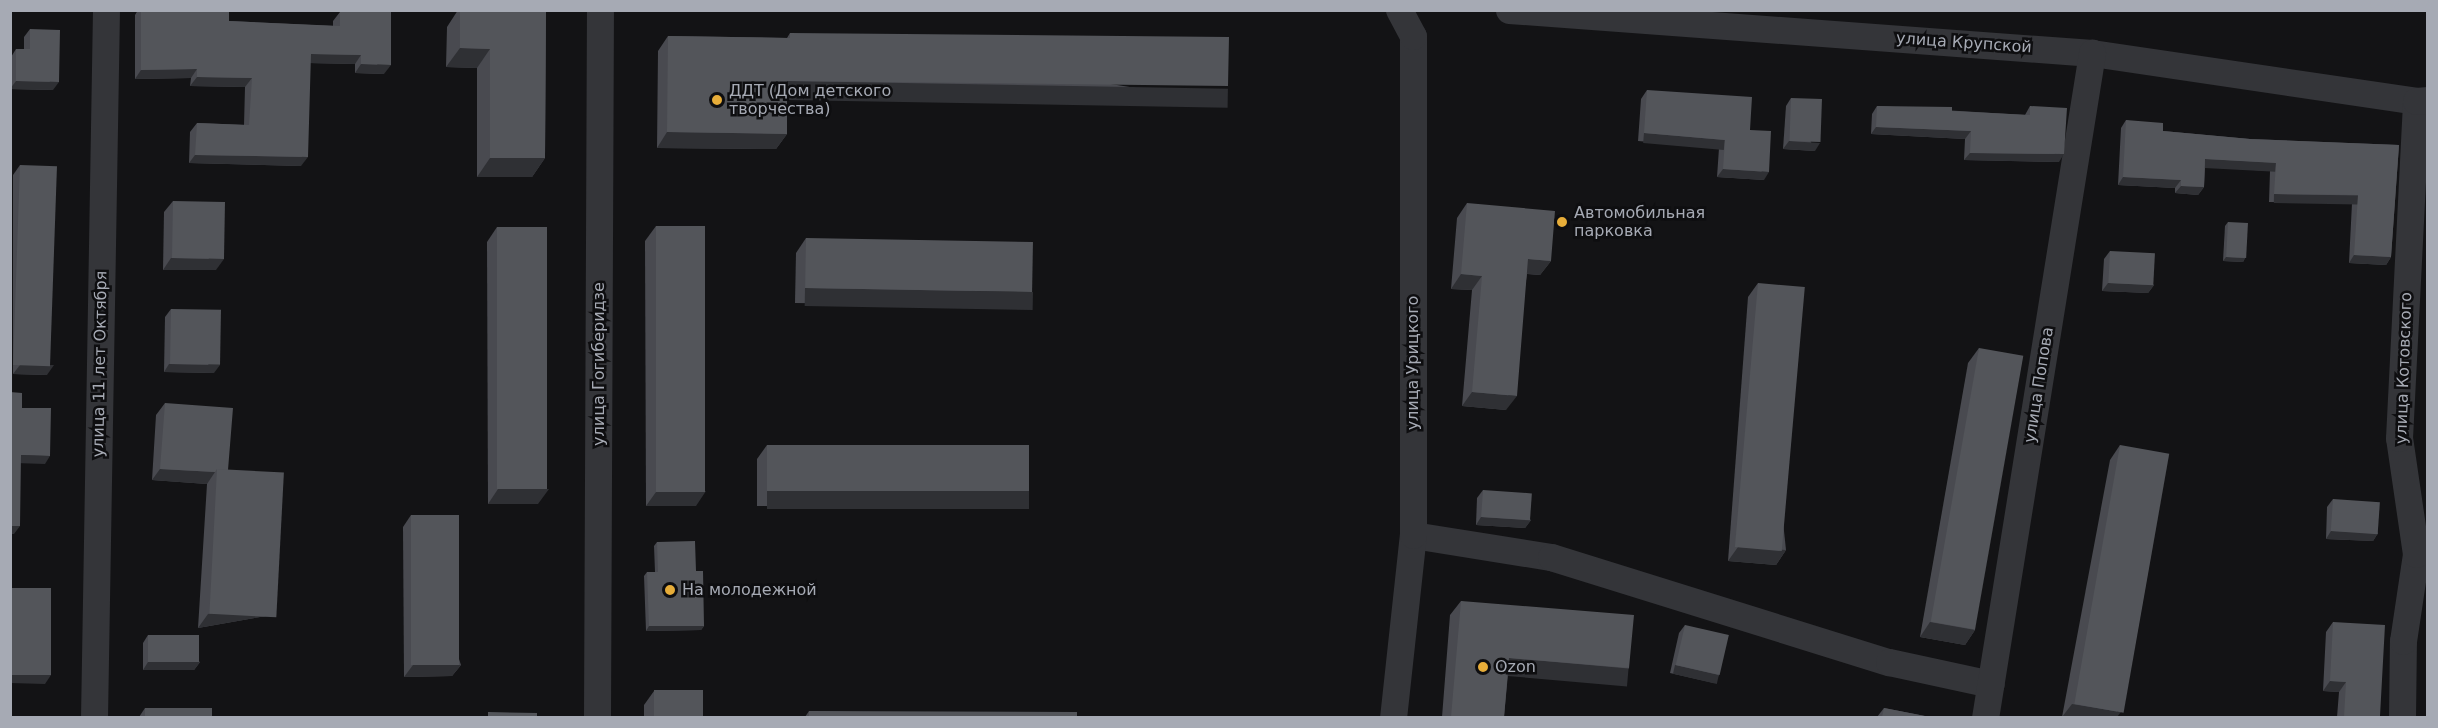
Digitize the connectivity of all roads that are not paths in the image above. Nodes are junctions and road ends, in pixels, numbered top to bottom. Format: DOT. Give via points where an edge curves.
graph roads {
  1 [pos="106,10"];
  2 [pos="600,10"];
  3 [pos="1399,10"];
  4 [pos="1509,10"];
  5 [pos="2092,53"];
  6 [pos="2422,100"];
  7 [pos="1413,535"];
  8 [pos="2422,558"];
  9 [pos="1991,684"];
  10 [pos="94,717"];
  11 [pos="597,717"];
  12 [pos="1393,717"];
  13 [pos="1985,717"];
  14 [pos="2402,717"];
  1 -- 10 [label="street, улица 11 лет Октября"];
  2 -- 11 [label="street, улица Гогиберидзе"];
  3 -- 7 [label="street, улица Урицкого" via="1413,36"];
  4 -- 5 [label="street, улица Крупской"];
  5 -- 6 [label="street, улица Крупской"];
  5 -- 9 [label="street, улица Попова"];
  6 -- 8 [label="street, улица Котовского" via="2399,438"];
  7 -- 9 [label="street" via="1551,557 1889,662"];
  7 -- 12 [label="street, улица Урицкого"];
  8 -- 14 [label="street, улица Котовского" via="2403,641"];
  9 -- 13 [label="street, улица Попова"];
}
